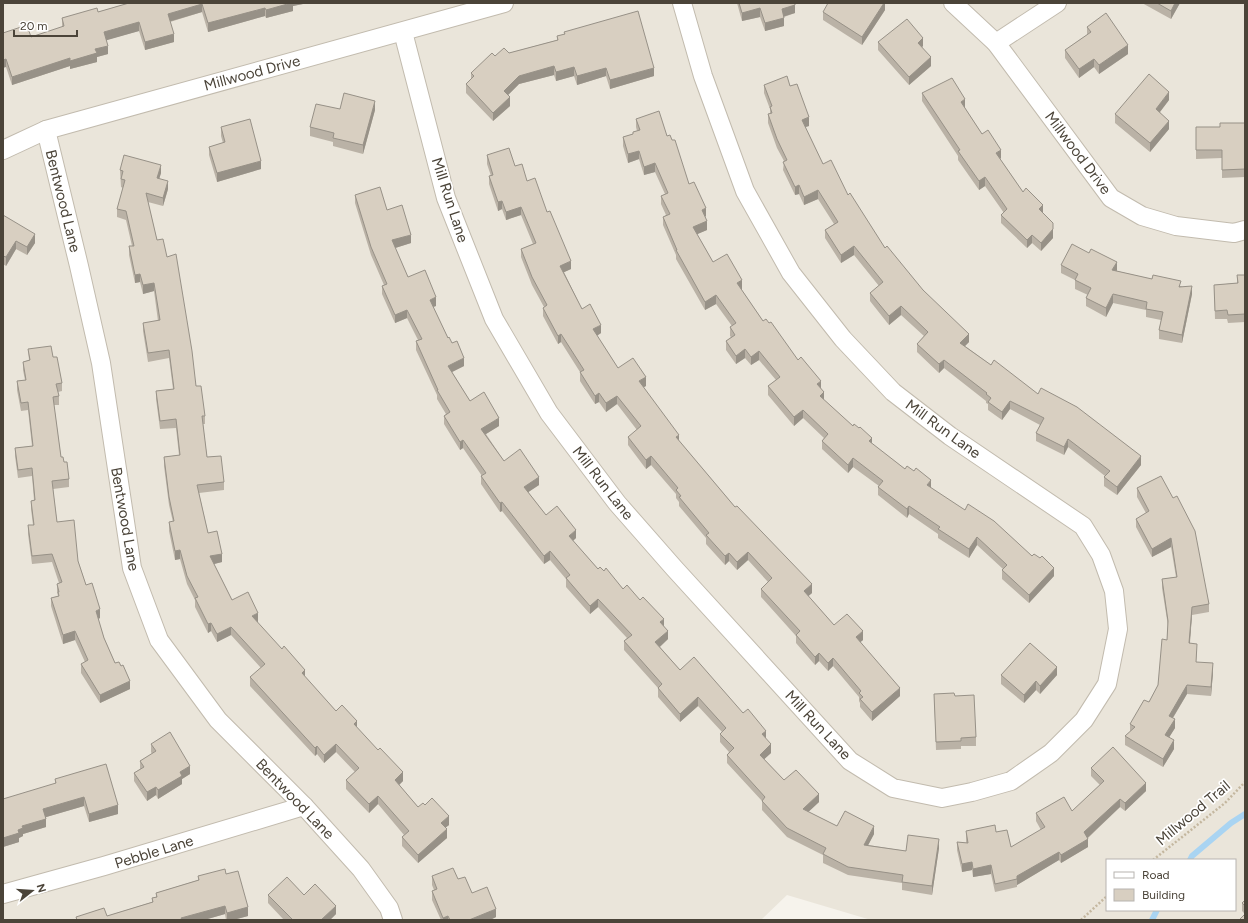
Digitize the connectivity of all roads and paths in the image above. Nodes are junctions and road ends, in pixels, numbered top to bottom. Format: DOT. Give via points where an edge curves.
graph roads {
  1 [pos="504,3"];
  2 [pos="682,3"];
  3 [pos="954,3"];
  4 [pos="1057,3"];
  5 [pos="403,32"];
  6 [pos="996,43"];
  7 [pos="46,130"];
  8 [pos="3,150"];
  9 [pos="1245,230"];
  10 [pos="1245,782"];
  11 [pos="304,806"];
  12 [pos="1154,859"];
  13 [pos="3,894"];
  14 [pos="1106,897"];
  15 [pos="393,920"];
  16 [pos="1081,920"];
  1 -- 5 [label="street, Millwood Drive"];
  2 -- 5 [label="street, Mill Run Lane" via="704,76 745,191 791,273 843,339 893,392 950,436 1083,526 1101,555 1114,591 1118,629 1107,684 1079,726 1051,753 1011,781 942,798 893,788 850,761 617,503 549,413 494,319 446,198"];
  3 -- 6 [label="street, Millwood Drive"];
  4 -- 6 [label="street"];
  5 -- 7 [label="street, Millwood Drive"];
  6 -- 9 [label="street, Millwood Drive" via="1110,198 1142,216 1176,226 1234,233"];
  7 -- 8 [label="street, Millwood Drive"];
  7 -- 11 [label="street, Bentwood Lane" via="101,363 134,575 160,640 218,720"];
  10 -- 12 [label="path, Millwood Trail" via="1225,803"];
  11 -- 13 [label="street, Pebble Lane"];
  11 -- 15 [label="street, Bentwood Lane" via="361,869 389,908"];
  14 -- 16 [label="path"];
}
